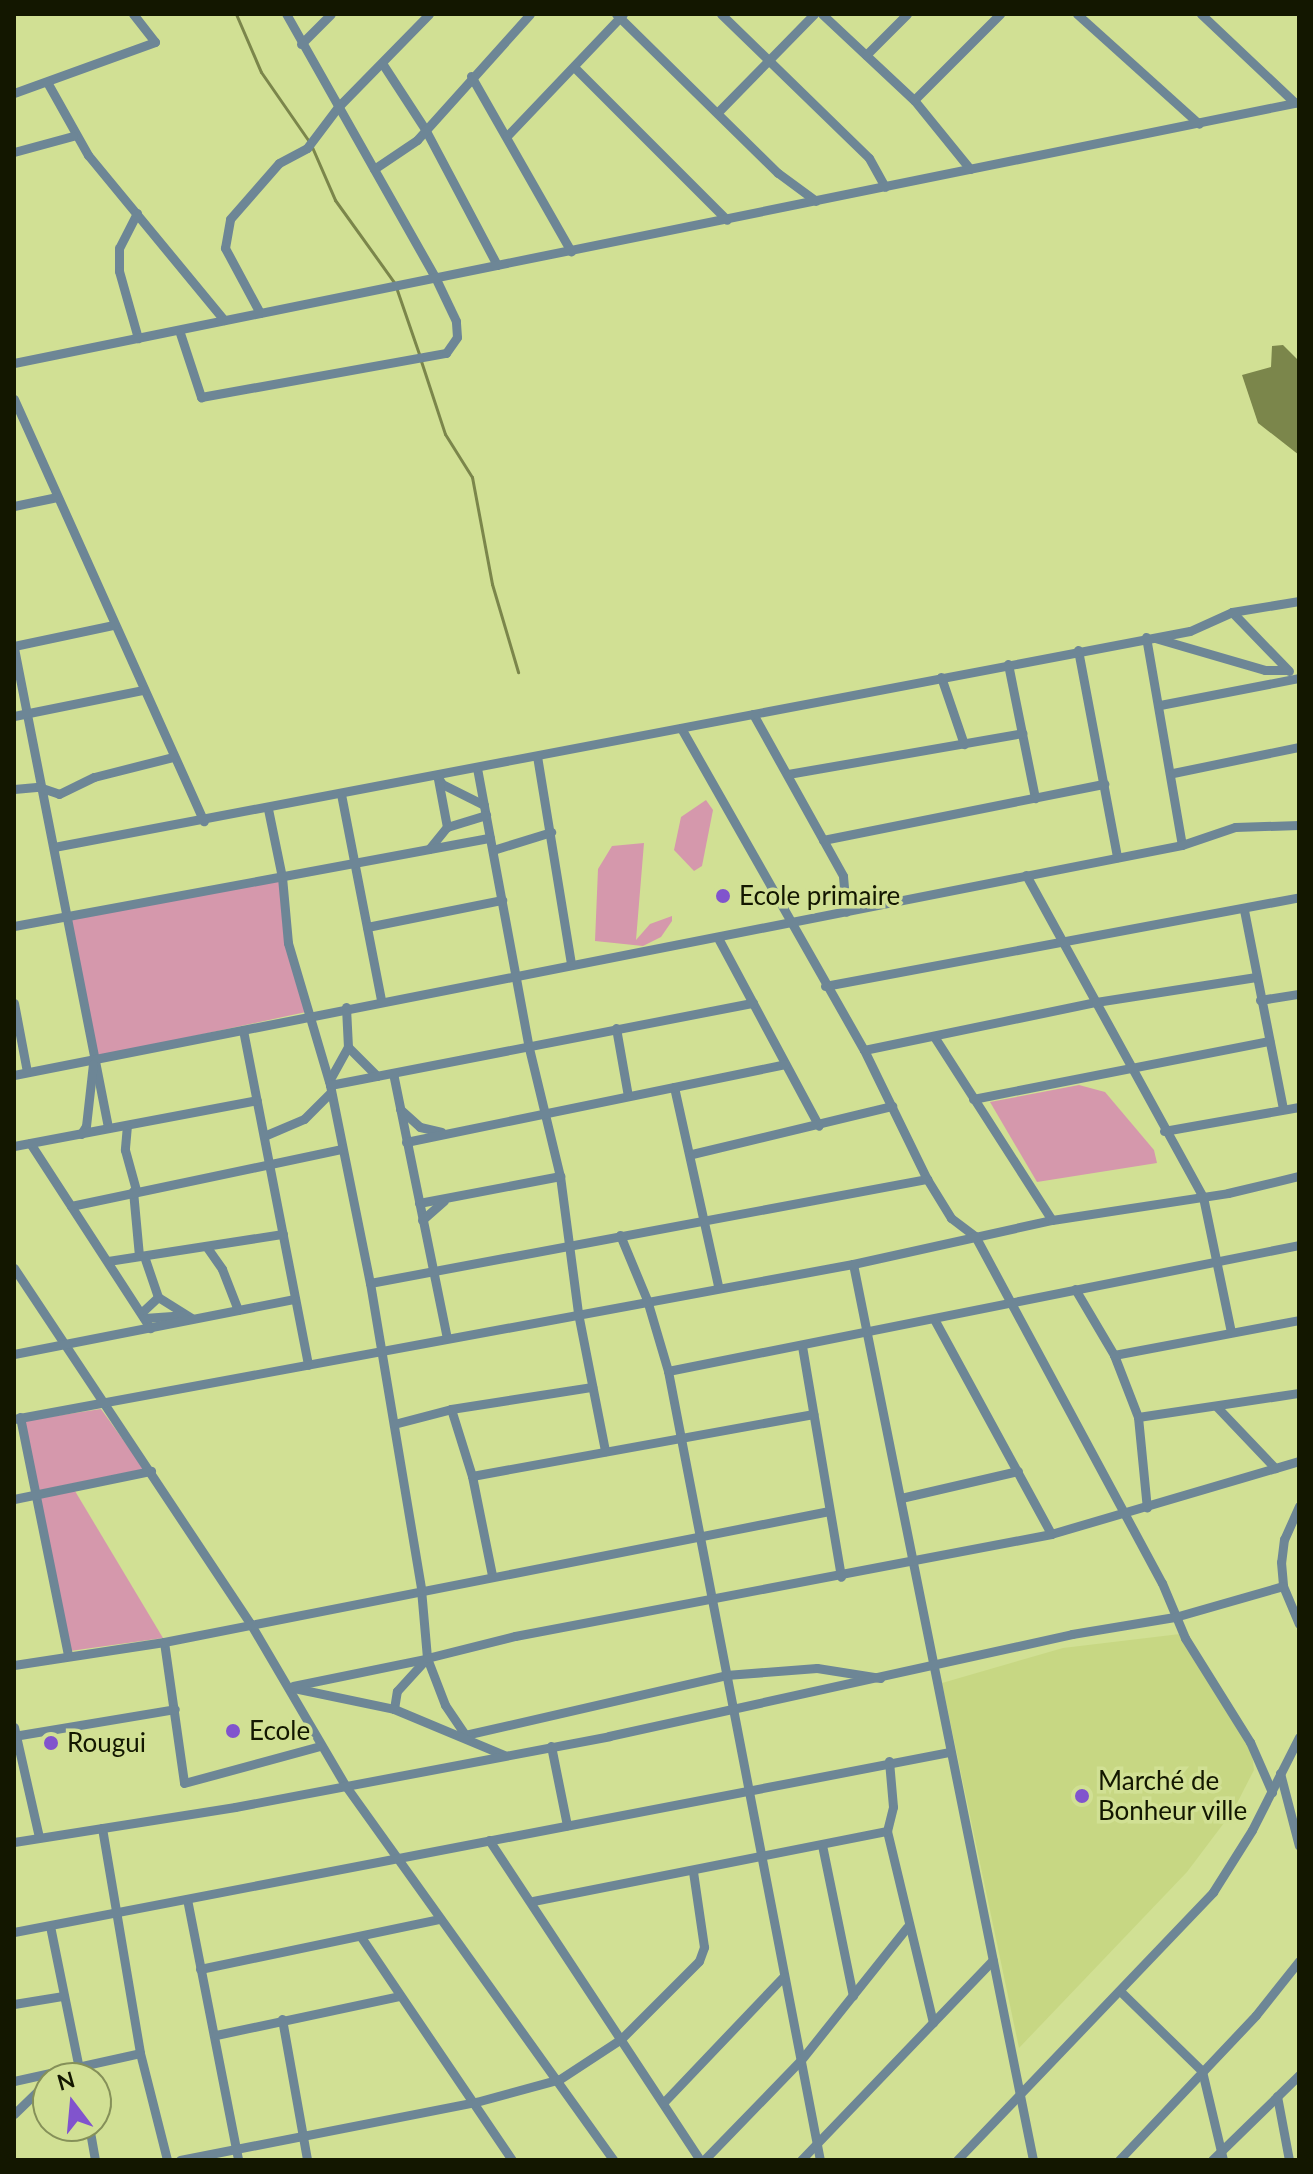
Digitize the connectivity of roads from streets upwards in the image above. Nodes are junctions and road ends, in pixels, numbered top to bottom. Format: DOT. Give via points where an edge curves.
graph roads {
  1 [pos="133,14"];
  2 [pos="286,14"];
  3 [pos="331,14"];
  4 [pos="429,14"];
  5 [pos="530,14"];
  6 [pos="721,14"];
  7 [pos="814,14"];
  8 [pos="822,14"];
  9 [pos="907,14"];
  10 [pos="1000,14"];
  11 [pos="1077,14"];
  12 [pos="1201,14"];
  13 [pos="620,15"];
  14 [pos="301,44"];
  15 [pos="866,55"];
  16 [pos="768,60"];
  17 [pos="382,63"];
  18 [pos="574,67"];
  19 [pos="471,76"];
  20 [pos="47,82"];
  21 [pos="14,93"];
  22 [pos="914,100"];
  23 [pos="1297,103"];
  24 [pos="338,107"];
  25 [pos="719,111"];
  26 [pos="1199,124"];
  27 [pos="425,129"];
  28 [pos="73,136"];
  29 [pos="507,136"];
  30 [pos="14,152"];
  31 [pos="374,169"];
  32 [pos="970,169"];
  33 [pos="885,187"];
  34 [pos="816,201"];
  35 [pos="137,213"];
  36 [pos="727,220"];
  37 [pos="571,251"];
  38 [pos="497,265"];
  39 [pos="435,277"];
  40 [pos="260,313"];
  41 [pos="224,320"];
  42 [pos="179,330"];
  43 [pos="138,338"];
  44 [pos="14,363"];
  45 [pos="14,399"];
  46 [pos="57,497"];
  47 [pos="14,506"];
  48 [pos="1299,601"];
  49 [pos="1232,612"];
  50 [pos="114,625"];
  51 [pos="1148,637"];
  52 [pos="14,647"];
  53 [pos="1078,650"];
  54 [pos="1008,664"];
  55 [pos="1287,670"];
  56 [pos="941,677"];
  57 [pos="1299,677"];
  58 [pos="143,690"];
  59 [pos="1160,705"];
  60 [pos="27,713"];
  61 [pos="753,714"];
  62 [pos="14,716"];
  63 [pos="681,728"];
  64 [pos="1022,733"];
  65 [pos="964,744"];
  66 [pos="1299,747"];
  67 [pos="537,756"];
  68 [pos="173,757"];
  69 [pos="477,768"];
  70 [pos="1173,773"];
  71 [pos="788,774"];
  72 [pos="437,776"];
  73 [pos="1104,784"];
  74 [pos="39,787"];
  75 [pos="14,789"];
  76 [pos="341,794"];
  77 [pos="1035,798"];
  78 [pos="268,809"];
  79 [pos="485,810"];
  80 [pos="204,821"];
  81 [pos="447,827"];
  82 [pos="1298,829"];
  83 [pos="551,832"];
  84 [pos="490,838"];
  85 [pos="823,840"];
  86 [pos="1182,845"];
  87 [pos="54,847"];
  88 [pos="429,849"];
  89 [pos="493,850"];
  90 [pos="1117,857"];
  91 [pos="354,862"];
  92 [pos="1026,875"];
  93 [pos="282,877"];
  94 [pos="1299,897"];
  95 [pos="502,900"];
  96 [pos="1244,910"];
  97 [pos="846,912"];
  98 [pos="66,916"];
  99 [pos="792,922"];
  100 [pos="14,926"];
  101 [pos="367,927"];
  102 [pos="718,938"];
  103 [pos="1063,941"];
  104 [pos="571,963"];
  105 [pos="514,973"];
  106 [pos="1256,977"];
  107 [pos="825,986"];
  108 [pos="1299,994"];
  109 [pos="381,1000"];
  110 [pos="1260,1000"];
  111 [pos="1096,1002"];
  112 [pos="14,1003"];
  113 [pos="753,1003"];
  114 [pos="346,1007"];
  115 [pos="310,1014"];
  116 [pos="616,1028"];
  117 [pos="243,1030"];
  118 [pos="935,1038"];
  119 [pos="1269,1041"];
  120 [pos="528,1044"];
  121 [pos="348,1047"];
  122 [pos="864,1050"];
  123 [pos="94,1059"];
  124 [pos="785,1064"];
  125 [pos="1128,1068"];
  126 [pos="27,1072"];
  127 [pos="393,1073"];
  128 [pos="14,1075"];
  129 [pos="377,1076"];
  130 [pos="330,1086"];
  131 [pos="674,1087"];
  132 [pos="628,1096"];
  133 [pos="973,1099"];
  134 [pos="257,1100"];
  135 [pos="892,1106"];
  136 [pos="1299,1107"];
  137 [pos="400,1109"];
  138 [pos="1283,1109"];
  139 [pos="548,1111"];
  140 [pos="127,1125"];
  141 [pos="819,1126"];
  142 [pos="108,1128"];
  143 [pos="1164,1131"];
  144 [pos="450,1133"];
  145 [pos="81,1134"];
  146 [pos="264,1136"];
  147 [pos="406,1142"];
  148 [pos="30,1143"];
  149 [pos="14,1146"];
  150 [pos="342,1149"];
  151 [pos="692,1154"];
  152 [pos="270,1168"];
  153 [pos="560,1176"];
  154 [pos="1299,1176"];
  155 [pos="927,1179"];
  156 [pos="134,1191"];
  157 [pos="450,1197"];
  158 [pos="1203,1197"];
  159 [pos="419,1203"];
  160 [pos="71,1206"];
  161 [pos="422,1220"];
  162 [pos="703,1220"];
  163 [pos="1052,1220"];
  164 [pos="283,1234"];
  165 [pos="620,1235"];
  166 [pos="975,1236"];
  167 [pos="570,1245"];
  168 [pos="1299,1245"];
  169 [pos="206,1246"];
  170 [pos="142,1256"];
  171 [pos="1218,1259"];
  172 [pos="108,1261"];
  173 [pos="853,1264"];
  174 [pos="14,1268"];
  175 [pos="432,1272"];
  176 [pos="370,1283"];
  177 [pos="718,1286"];
  178 [pos="1075,1289"];
  179 [pos="158,1297"];
  180 [pos="295,1299"];
  181 [pos="647,1300"];
  182 [pos="1008,1304"];
  183 [pos="238,1310"];
  184 [pos="578,1313"];
  185 [pos="183,1315"];
  186 [pos="143,1316"];
  187 [pos="194,1319"];
  188 [pos="934,1319"];
  189 [pos="1299,1320"];
  190 [pos="150,1328"];
  191 [pos="868,1330"];
  192 [pos="1231,1332"];
  193 [pos="447,1338"];
  194 [pos="64,1345"];
  195 [pos="802,1346"];
  196 [pos="379,1353"];
  197 [pos="14,1354"];
  198 [pos="1114,1355"];
  199 [pos="308,1365"];
  200 [pos="668,1371"];
  201 [pos="592,1387"];
  202 [pos="1299,1393"];
  203 [pos="103,1404"];
  204 [pos="1216,1406"];
  205 [pos="451,1409"];
  206 [pos="813,1414"];
  207 [pos="1138,1417"];
  208 [pos="17,1418"];
  209 [pos="394,1424"];
  210 [pos="680,1438"];
  211 [pos="605,1451"];
  212 [pos="1299,1461"];
  213 [pos="1275,1468"];
  214 [pos="151,1471"];
  215 [pos="1018,1471"];
  216 [pos="472,1476"];
  217 [pos="34,1495"];
  218 [pos="901,1498"];
  219 [pos="14,1499"];
  220 [pos="1299,1506"];
  221 [pos="1147,1508"];
  222 [pos="829,1511"];
  223 [pos="1126,1515"];
  224 [pos="697,1534"];
  225 [pos="1051,1534"];
  226 [pos="915,1563"];
  227 [pos="492,1575"];
  228 [pos="841,1577"];
  229 [pos="1283,1586"];
  230 [pos="421,1589"];
  231 [pos="711,1598"];
  232 [pos="1175,1617"];
  233 [pos="250,1623"];
  234 [pos="1299,1624"];
  235 [pos="164,1642"];
  236 [pos="68,1655"];
  237 [pos="427,1658"];
  238 [pos="14,1665"];
  239 [pos="932,1667"];
  240 [pos="726,1675"];
  241 [pos="880,1678"];
  242 [pos="289,1687"];
  243 [pos="732,1708"];
  244 [pos="175,1709"];
  245 [pos="394,1709"];
  246 [pos="15,1733"];
  247 [pos="465,1735"];
  248 [pos="1299,1737"];
  249 [pos="320,1746"];
  250 [pos="551,1746"];
  251 [pos="950,1752"];
  252 [pos="504,1755"];
  253 [pos="889,1761"];
  254 [pos="1280,1773"];
  255 [pos="345,1785"];
  256 [pos="747,1790"];
  257 [pos="1272,1792"];
  258 [pos="567,1825"];
  259 [pos="102,1828"];
  260 [pos="887,1831"];
  261 [pos="39,1837"];
  262 [pos="489,1840"];
  263 [pos="14,1842"];
  264 [pos="822,1845"];
  265 [pos="1299,1846"];
  266 [pos="398,1858"];
  267 [pos="760,1858"];
  268 [pos="693,1872"];
  269 [pos="187,1899"];
  270 [pos="533,1901"];
  271 [pos="119,1913"];
  272 [pos="440,1919"];
  273 [pos="50,1926"];
  274 [pos="907,1927"];
  275 [pos="14,1932"];
  276 [pos="361,1937"];
  277 [pos="993,1960"];
  278 [pos="1299,1961"];
  279 [pos="200,1969"];
  280 [pos="784,1976"];
  281 [pos="1120,1991"];
  282 [pos="63,1996"];
  283 [pos="399,1996"];
  284 [pos="853,1996"];
  285 [pos="14,2004"];
  286 [pos="282,2019"];
  287 [pos="933,2023"];
  288 [pos="216,2035"];
  289 [pos="621,2039"];
  290 [pos="140,2053"];
  291 [pos="801,2060"];
  292 [pos="77,2062"];
  293 [pos="94,2062"];
  294 [pos="1202,2071"];
  295 [pos="1299,2075"];
  296 [pos="560,2079"];
  297 [pos="1277,2096"];
  298 [pos="32,2097"];
  299 [pos="1020,2097"];
  300 [pos="476,2102"];
  301 [pos="663,2103"];
  302 [pos="14,2114"];
  303 [pos="302,2137"];
  304 [pos="817,2144"];
  305 [pos="1222,2155"];
  306 [pos="237,2156"];
  307 [pos="167,2160"];
  308 [pos="180,2160"];
  309 [pos="307,2160"];
  310 [pos="512,2160"];
  311 [pos="613,2160"];
  312 [pos="702,2160"];
  313 [pos="801,2160"];
  314 [pos="820,2160"];
  315 [pos="957,2160"];
  316 [pos="1033,2160"];
  317 [pos="1119,2160"];
  318 [pos="1212,2160"];
  319 [pos="1289,2160"];
  1 -- 20 [label="street" via="155,42"];
  2 -- 14 [label="street"];
  3 -- 14 [label="street"];
  4 -- 17 [label="street"];
  5 -- 19 [label="street"];
  6 -- 16 [label="street"];
  7 -- 16 [label="street"];
  8 -- 15 [label="street"];
  9 -- 15 [label="street"];
  10 -- 22 [label="street"];
  11 -- 26 [label="street"];
  12 -- 23 [label="street"];
  13 -- 18 [label="street"];
  13 -- 25 [label="street"];
  14 -- 24 [label="street"];
  15 -- 22 [label="street"];
  16 -- 25 [label="street"];
  16 -- 33 [label="street" via="869,158"];
  17 -- 24 [label="street"];
  17 -- 27 [label="street"];
  18 -- 29 [label="street"];
  18 -- 36 [label="street"];
  19 -- 27 [label="street"];
  19 -- 29 [label="street"];
  20 -- 21 [label="street"];
  20 -- 28 [label="street"];
  22 -- 32 [label="street"];
  23 -- 26 [label="street"];
  24 -- 31 [label="street"];
  24 -- 40 [label="street" via="307,148 279,163 225,229 225,248"];
  25 -- 34 [label="street" via="778,173"];
  26 -- 32 [label="street"];
  27 -- 31 [label="street"];
  27 -- 38 [label="street"];
  28 -- 30 [label="street"];
  28 -- 35 [label="street"];
  29 -- 37 [label="street"];
  31 -- 39 [label="street"];
  32 -- 33 [label="street"];
  33 -- 34 [label="street"];
  34 -- 36 [label="street"];
  35 -- 41 [label="street"];
  35 -- 43 [label="street" via="119,248 119,271"];
  36 -- 37 [label="street"];
  37 -- 38 [label="street"];
  38 -- 39 [label="street"];
  39 -- 40 [label="street"];
  39 -- 42 [label="street" via="459,330 446,353 201,397"];
  40 -- 41 [label="street"];
  41 -- 42 [label="street"];
  42 -- 43 [label="street"];
  43 -- 44 [label="street"];
  45 -- 46 [label="street"];
  46 -- 47 [label="street"];
  46 -- 50 [label="street"];
  48 -- 49 [label="street"];
  49 -- 51 [label="street" via="1190,631"];
  49 -- 55 [label="street"];
  50 -- 52 [label="street"];
  50 -- 58 [label="street"];
  51 -- 53 [label="street"];
  51 -- 55 [label="street" via="1265,670"];
  51 -- 59 [label="street"];
  52 -- 60 [label="street"];
  53 -- 54 [label="street"];
  53 -- 73 [label="street"];
  54 -- 56 [label="street"];
  54 -- 64 [label="street"];
  55 -- 57 [label="street"];
  56 -- 61 [label="street"];
  56 -- 65 [label="street"];
  57 -- 59 [label="street"];
  58 -- 60 [label="street"];
  58 -- 68 [label="street"];
  59 -- 70 [label="street"];
  60 -- 62 [label="street"];
  60 -- 74 [label="street"];
  61 -- 63 [label="street"];
  61 -- 71 [label="street"];
  63 -- 67 [label="street"];
  63 -- 99 [label="street"];
  64 -- 65 [label="street"];
  64 -- 77 [label="street"];
  65 -- 71 [label="street"];
  66 -- 70 [label="street"];
  67 -- 69 [label="street"];
  67 -- 83 [label="street"];
  68 -- 74 [label="street" via="94,777 59,794"];
  68 -- 80 [label="street"];
  69 -- 72 [label="street"];
  69 -- 79 [label="street"];
  70 -- 86 [label="street"];
  71 -- 85 [label="street"];
  72 -- 76 [label="street"];
  72 -- 79 [label="street"];
  72 -- 81 [label="street"];
  73 -- 77 [label="street"];
  73 -- 90 [label="street"];
  74 -- 75 [label="street"];
  74 -- 87 [label="street"];
  76 -- 78 [label="street"];
  76 -- 91 [label="street"];
  77 -- 85 [label="street"];
  78 -- 80 [label="street"];
  78 -- 93 [label="street"];
  79 -- 81 [label="street"];
  79 -- 84 [label="street"];
  80 -- 87 [label="street"];
  81 -- 88 [label="street"];
  82 -- 86 [label="street" via="1235,827"];
  83 -- 89 [label="street"];
  83 -- 104 [label="street"];
  84 -- 88 [label="street"];
  84 -- 89 [label="street"];
  85 -- 97 [label="street" via="843,876"];
  86 -- 90 [label="street"];
  87 -- 98 [label="street"];
  88 -- 91 [label="street"];
  89 -- 95 [label="street"];
  90 -- 92 [label="street"];
  91 -- 93 [label="street"];
  91 -- 101 [label="street"];
  92 -- 97 [label="street"];
  92 -- 103 [label="street"];
  93 -- 98 [label="street"];
  93 -- 115 [label="street" via="288,943"];
  94 -- 96 [label="street"];
  95 -- 101 [label="street"];
  95 -- 105 [label="street"];
  96 -- 103 [label="street"];
  96 -- 106 [label="street"];
  97 -- 99 [label="street"];
  98 -- 100 [label="street"];
  98 -- 123 [label="street"];
  99 -- 102 [label="street"];
  99 -- 107 [label="street"];
  101 -- 109 [label="street"];
  102 -- 104 [label="street"];
  102 -- 113 [label="street"];
  103 -- 107 [label="street"];
  103 -- 111 [label="street"];
  104 -- 105 [label="street"];
  105 -- 109 [label="street"];
  105 -- 120 [label="street"];
  106 -- 110 [label="street"];
  106 -- 111 [label="street"];
  107 -- 122 [label="street"];
  108 -- 110 [label="street"];
  109 -- 114 [label="street"];
  110 -- 119 [label="street"];
  111 -- 118 [label="street"];
  111 -- 125 [label="street"];
  112 -- 126 [label="street"];
  113 -- 116 [label="street"];
  113 -- 124 [label="street"];
  114 -- 115 [label="street"];
  114 -- 121 [label="street"];
  115 -- 117 [label="street"];
  115 -- 130 [label="street"];
  116 -- 120 [label="street"];
  116 -- 132 [label="street"];
  117 -- 123 [label="street"];
  117 -- 134 [label="street"];
  118 -- 122 [label="street"];
  118 -- 133 [label="street"];
  119 -- 125 [label="street"];
  119 -- 138 [label="street"];
  120 -- 127 [label="street"];
  120 -- 139 [label="street"];
  121 -- 129 [label="street"];
  121 -- 130 [label="street"];
  122 -- 135 [label="street"];
  123 -- 126 [label="street"];
  123 -- 142 [label="street"];
  123 -- 145 [label="street"];
  124 -- 131 [label="street"];
  124 -- 141 [label="street"];
  125 -- 133 [label="street"];
  125 -- 143 [label="street"];
  126 -- 128 [label="street"];
  127 -- 129 [label="street"];
  127 -- 137 [label="street"];
  129 -- 130 [label="street"];
  130 -- 146 [label="street" via="304,1119"];
  130 -- 150 [label="street"];
  131 -- 132 [label="street"];
  131 -- 151 [label="street"];
  132 -- 139 [label="street"];
  133 -- 163 [label="street"];
  134 -- 140 [label="street"];
  134 -- 146 [label="street"];
  135 -- 141 [label="street"];
  135 -- 155 [label="street"];
  136 -- 138 [label="street"];
  137 -- 144 [label="street" via="420,1127"];
  137 -- 147 [label="street"];
  138 -- 143 [label="street"];
  139 -- 144 [label="street"];
  139 -- 153 [label="street"];
  140 -- 142 [label="street"];
  140 -- 156 [label="street" via="125,1150"];
  141 -- 151 [label="street"];
  142 -- 145 [label="street"];
  143 -- 158 [label="street"];
  144 -- 147 [label="street"];
  145 -- 148 [label="street"];
  146 -- 152 [label="street"];
  147 -- 159 [label="street"];
  148 -- 149 [label="street"];
  148 -- 160 [label="street"];
  150 -- 152 [label="street"];
  150 -- 176 [label="street"];
  151 -- 162 [label="street"];
  152 -- 156 [label="street"];
  152 -- 164 [label="street"];
  153 -- 157 [label="street"];
  153 -- 167 [label="street"];
  154 -- 158 [label="street"];
  155 -- 162 [label="street"];
  155 -- 166 [label="street" via="951,1218"];
  156 -- 160 [label="street"];
  156 -- 170 [label="street"];
  157 -- 159 [label="street"];
  157 -- 161 [label="street"];
  158 -- 163 [label="street"];
  158 -- 171 [label="street"];
  159 -- 161 [label="street"];
  160 -- 172 [label="street"];
  161 -- 175 [label="street"];
  162 -- 165 [label="street"];
  162 -- 177 [label="street"];
  163 -- 166 [label="street"];
  164 -- 169 [label="street"];
  164 -- 180 [label="street"];
  165 -- 167 [label="street"];
  165 -- 181 [label="street"];
  166 -- 173 [label="street"];
  166 -- 182 [label="street"];
  167 -- 175 [label="street"];
  167 -- 184 [label="street"];
  168 -- 171 [label="street"];
  169 -- 170 [label="street"];
  169 -- 183 [label="street"];
  170 -- 172 [label="street"];
  170 -- 179 [label="street"];
  171 -- 178 [label="street"];
  171 -- 192 [label="street"];
  172 -- 186 [label="street"];
  173 -- 177 [label="street"];
  173 -- 191 [label="street"];
  174 -- 194 [label="street"];
  175 -- 176 [label="street"];
  175 -- 193 [label="street"];
  176 -- 196 [label="street"];
  177 -- 181 [label="street"];
  178 -- 182 [label="street"];
  178 -- 198 [label="street"];
  179 -- 185 [label="street" via="185,1310"];
  179 -- 186 [label="street"];
  180 -- 183 [label="street"];
  180 -- 199 [label="street"];
  181 -- 184 [label="street"];
  181 -- 200 [label="street"];
  182 -- 188 [label="street"];
  182 -- 223 [label="street"];
  183 -- 187 [label="street"];
  184 -- 193 [label="street"];
  184 -- 201 [label="street"];
  185 -- 186 [label="street"];
  185 -- 187 [label="street"];
  186 -- 190 [label="street"];
  187 -- 190 [label="street"];
  188 -- 191 [label="street"];
  188 -- 215 [label="street"];
  189 -- 192 [label="street"];
  190 -- 194 [label="street"];
  191 -- 195 [label="street"];
  191 -- 218 [label="street" via="888,1458"];
  192 -- 198 [label="street"];
  193 -- 196 [label="street"];
  194 -- 197 [label="street"];
  194 -- 203 [label="street"];
  195 -- 200 [label="street"];
  195 -- 206 [label="street"];
  196 -- 199 [label="street"];
  196 -- 209 [label="street"];
  198 -- 207 [label="street"];
  199 -- 203 [label="street"];
  200 -- 210 [label="street"];
  201 -- 205 [label="street"];
  201 -- 211 [label="street"];
  202 -- 204 [label="street"];
  203 -- 208 [label="street"];
  203 -- 214 [label="street"];
  204 -- 207 [label="street"];
  204 -- 213 [label="street"];
  205 -- 209 [label="street"];
  205 -- 216 [label="street"];
  206 -- 210 [label="street"];
  206 -- 222 [label="street"];
  207 -- 221 [label="street"];
  208 -- 217 [label="street"];
  209 -- 230 [label="street"];
  210 -- 211 [label="street"];
  210 -- 224 [label="street"];
  211 -- 216 [label="street"];
  212 -- 213 [label="street"];
  213 -- 221 [label="street"];
  214 -- 217 [label="street"];
  214 -- 233 [label="street"];
  215 -- 218 [label="street"];
  215 -- 225 [label="street"];
  216 -- 227 [label="street"];
  217 -- 219 [label="street"];
  217 -- 236 [label="street"];
  218 -- 226 [label="street"];
  220 -- 229 [label="street" via="1284,1539"];
  221 -- 223 [label="street"];
  222 -- 224 [label="street"];
  222 -- 228 [label="street"];
  223 -- 225 [label="street"];
  223 -- 232 [label="street"];
  224 -- 227 [label="street"];
  224 -- 231 [label="street"];
  225 -- 226 [label="street"];
  226 -- 228 [label="street"];
  226 -- 239 [label="street"];
  227 -- 230 [label="street"];
  228 -- 231 [label="street"];
  229 -- 232 [label="street"];
  229 -- 234 [label="street"];
  230 -- 233 [label="street"];
  230 -- 237 [label="street"];
  231 -- 237 [label="street"];
  231 -- 240 [label="street"];
  232 -- 239 [label="street"];
  232 -- 257 [label="street" via="1250,1742"];
  233 -- 235 [label="street"];
  233 -- 242 [label="street"];
  235 -- 236 [label="street"];
  235 -- 244 [label="street"];
  236 -- 238 [label="street"];
  237 -- 242 [label="street"];
  237 -- 245 [label="street" via="397,1691"];
  237 -- 247 [label="street" via="445,1705"];
  239 -- 241 [label="street"];
  239 -- 251 [label="street"];
  240 -- 241 [label="street" via="817,1668"];
  240 -- 243 [label="street"];
  240 -- 247 [label="street"];
  241 -- 243 [label="street"];
  242 -- 245 [label="street"];
  242 -- 249 [label="street"];
  243 -- 250 [label="street"];
  243 -- 256 [label="street"];
  244 -- 246 [label="street"];
  244 -- 249 [label="street" via="184,1783"];
  245 -- 247 [label="street"];
  246 -- 261 [label="street"];
  247 -- 252 [label="street"];
  248 -- 254 [label="street"];
  249 -- 255 [label="street"];
  250 -- 252 [label="street"];
  250 -- 258 [label="street"];
  251 -- 253 [label="street"];
  251 -- 277 [label="street"];
  252 -- 255 [label="street"];
  253 -- 256 [label="street"];
  253 -- 260 [label="street" via="893,1807"];
  254 -- 257 [label="street"];
  254 -- 265 [label="street"];
  255 -- 259 [label="street"];
  255 -- 266 [label="street"];
  256 -- 258 [label="street"];
  256 -- 267 [label="street"];
  257 -- 281 [label="street" via="1213,1892"];
  258 -- 262 [label="street"];
  259 -- 261 [label="street"];
  259 -- 271 [label="street"];
  260 -- 264 [label="street"];
  260 -- 274 [label="street"];
  261 -- 263 [label="street"];
  262 -- 266 [label="street"];
  262 -- 270 [label="street"];
  264 -- 267 [label="street"];
  264 -- 284 [label="street"];
  266 -- 269 [label="street"];
  266 -- 272 [label="street"];
  267 -- 268 [label="street"];
  267 -- 280 [label="street"];
  268 -- 270 [label="street"];
  268 -- 289 [label="street" via="704,1947 699,1961"];
  269 -- 271 [label="street"];
  269 -- 279 [label="street"];
  270 -- 289 [label="street"];
  271 -- 273 [label="street"];
  271 -- 290 [label="street"];
  272 -- 276 [label="street"];
  272 -- 296 [label="street"];
  273 -- 275 [label="street"];
  273 -- 282 [label="street"];
  274 -- 284 [label="street"];
  274 -- 287 [label="street"];
  276 -- 279 [label="street"];
  276 -- 283 [label="street"];
  277 -- 287 [label="street"];
  277 -- 299 [label="street"];
  278 -- 294 [label="street"];
  279 -- 288 [label="street"];
  280 -- 291 [label="street"];
  280 -- 301 [label="street"];
  281 -- 294 [label="street"];
  281 -- 299 [label="street"];
  282 -- 285 [label="street"];
  282 -- 292 [label="street"];
  283 -- 286 [label="street"];
  283 -- 300 [label="street"];
  284 -- 291 [label="street"];
  286 -- 288 [label="street"];
  286 -- 303 [label="street"];
  287 -- 304 [label="street"];
  288 -- 306 [label="street"];
  289 -- 296 [label="street"];
  289 -- 301 [label="street"];
  290 -- 293 [label="street"];
  290 -- 307 [label="street"];
  291 -- 304 [label="street"];
  291 -- 312 [label="street"];
  294 -- 305 [label="street"];
  294 -- 317 [label="street"];
  295 -- 297 [label="street"];
  296 -- 300 [label="street"];
  296 -- 311 [label="street"];
  297 -- 305 [label="street"];
  297 -- 319 [label="street"];
  298 -- 302 [label="street"];
  299 -- 315 [label="street"];
  299 -- 316 [label="street"];
  300 -- 303 [label="street"];
  300 -- 310 [label="street"];
  301 -- 312 [label="street"];
  303 -- 306 [label="street"];
  303 -- 309 [label="street"];
  304 -- 313 [label="street"];
  304 -- 314 [label="street"];
  305 -- 318 [label="street"];
  306 -- 308 [label="street"];
}
